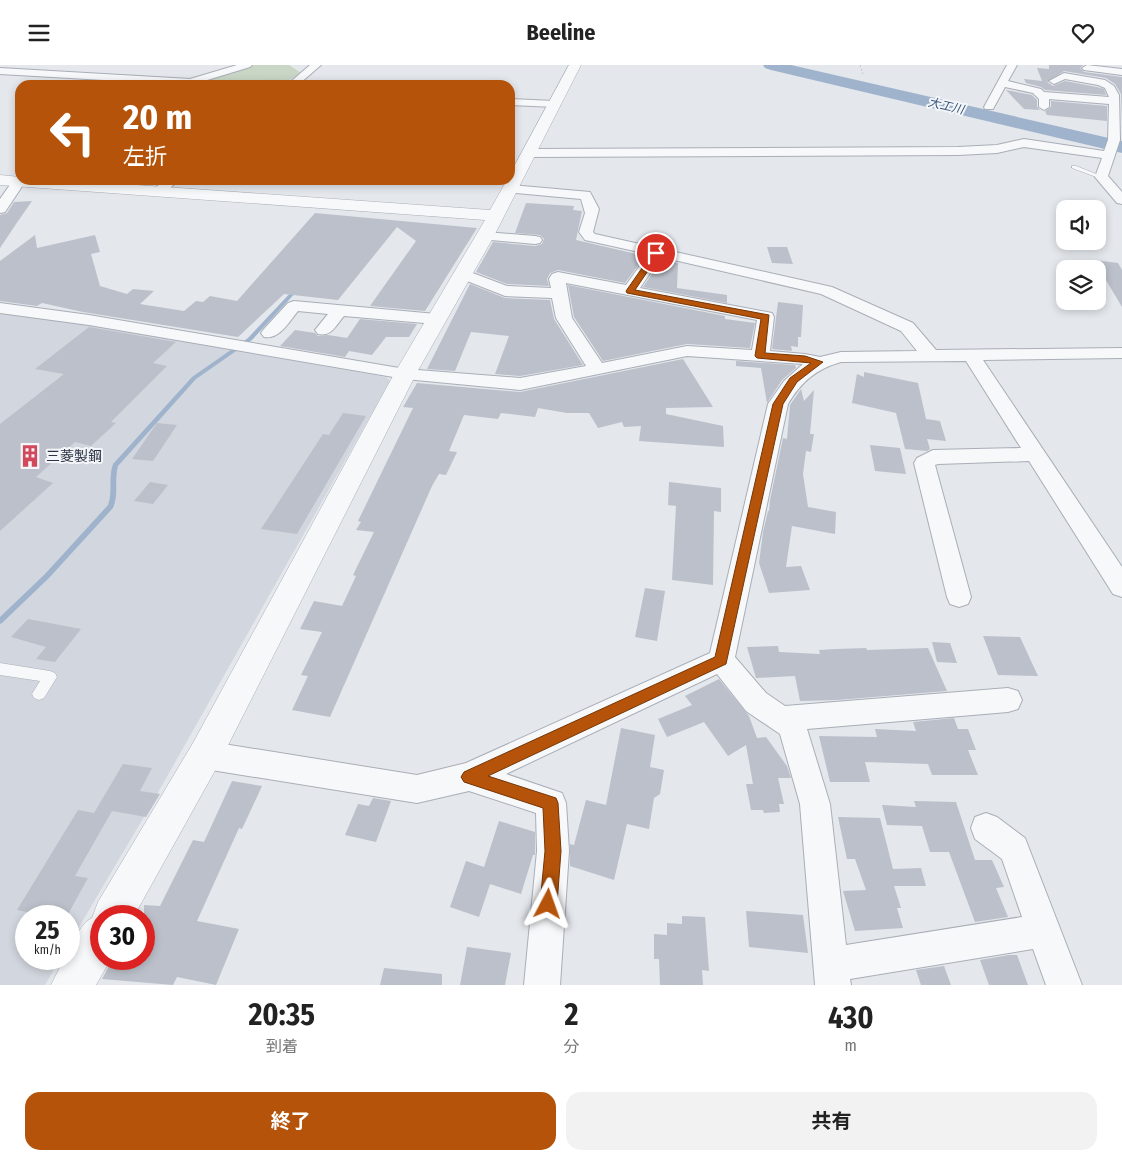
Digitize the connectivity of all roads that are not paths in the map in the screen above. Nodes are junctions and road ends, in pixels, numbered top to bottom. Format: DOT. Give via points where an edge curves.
graph roads {
  1 [pos="247,65"];
  2 [pos="299,65"];
  3 [pos="575,65"];
  4 [pos="1012,65"];
  5 [pos="313,68"];
  6 [pos="0,71"];
  7 [pos="18,72"];
  8 [pos="1122,72"];
  9 [pos="1080,78"];
  10 [pos="156,80"];
  11 [pos="198,80"];
  12 [pos="298,80"];
  13 [pos="0,81"];
  14 [pos="1054,81"];
  15 [pos="1003,83"];
  16 [pos="1041,95"];
  17 [pos="1117,97"];
  18 [pos="515,102"];
  19 [pos="555,104"];
  20 [pos="989,107"];
  21 [pos="1044,107"];
  22 [pos="1118,118"];
  23 [pos="529,153"];
  24 [pos="1109,155"];
  25 [pos="1074,167"];
  26 [pos="1101,177"];
  27 [pos="0,180"];
  28 [pos="515,180"];
  29 [pos="15,182"];
  30 [pos="16,185"];
  31 [pos="60,185"];
  32 [pos="166,185"];
  33 [pos="512,185"];
  34 [pos="510,189"];
  35 [pos="157,192"];
  36 [pos="1122,200"];
  37 [pos="0,209"];
  38 [pos="490,226"];
  39 [pos="535,240"];
  40 [pos="656,253"];
  41 [pos="462,274"];
  42 [pos="630,291"];
  43 [pos="559,293"];
  44 [pos="0,308"];
  45 [pos="339,311"];
  46 [pos="436,319"];
  47 [pos="324,330"];
  48 [pos="270,333"];
  49 [pos="1122,353"];
  50 [pos="971,355"];
  51 [pos="760,356"];
  52 [pos="931,356"];
  53 [pos="818,362"];
  54 [pos="597,369"];
  55 [pos="405,374"];
  56 [pos="1035,454"];
  57 [pos="1122,587"];
  58 [pos="959,597"];
  59 [pos="721,660"];
  60 [pos="0,669"];
  61 [pos="40,694"];
  62 [pos="1008,700"];
  63 [pos="782,719"];
  64 [pos="205,755"];
  65 [pos="469,777"];
  66 [pos="986,828"];
  67 [pos="118,905"];
  68 [pos="1044,930"];
  69 [pos="90,955"];
  70 [pos="832,975"];
  71 [pos="73,985"];
  72 [pos="542,985"];
  73 [pos="1064,985"];
  1 -- 11 [label="street"];
  2 -- 5 [label="street"];
  3 -- 19 [label="street"];
  4 -- 15 [label="street"];
  5 -- 12 [label="street"];
  6 -- 7 [label="street"];
  7 -- 10 [label="street"];
  7 -- 13 [label="street"];
  8 -- 9 [label="street" via="1076,67"];
  9 -- 14 [label="street" via="1064,76"];
  9 -- 17 [label="street" via="1106,84"];
  15 -- 16 [label="street"];
  15 -- 20 [label="street"];
  16 -- 17 [label="street"];
  16 -- 21 [label="street"];
  17 -- 22 [label="street"];
  18 -- 19 [label="street"];
  19 -- 23 [label="street"];
  22 -- 24 [label="street"];
  23 -- 24 [label="street" via="958,151 996,149 1024,143"];
  23 -- 28 [label="street"];
  24 -- 26 [label="street"];
  25 -- 26 [label="lane"];
  26 -- 36 [label="street"];
  27 -- 29 [label="street"];
  30 -- 37 [label="street"];
  31 -- 35 [label="street"];
  32 -- 35 [label="street"];
  33 -- 34 [label="street"];
  34 -- 38 [label="street"];
  34 -- 40 [label="street" via="585,195 593,205 586,232 590,237"];
  35 -- 38 [label="street"];
  38 -- 39 [label="street"];
  38 -- 41 [label="street"];
  40 -- 42 [label="street"];
  40 -- 52 [label="street" via="826,290 907,327"];
  41 -- 43 [label="street" via="505,291"];
  41 -- 46 [label="street"];
  42 -- 43 [label="street" via="558,277"];
  42 -- 51 [label="street" via="766,317"];
  43 -- 54 [label="street" via="564,318"];
  44 -- 55 [label="street"];
  45 -- 46 [label="street"];
  45 -- 47 [label="street"];
  45 -- 48 [label="street" via="294,306"];
  46 -- 55 [label="street"];
  49 -- 50 [label="street"];
  50 -- 52 [label="street"];
  50 -- 56 [label="street"];
  51 -- 53 [label="street"];
  51 -- 54 [label="street" via="687,351"];
  52 -- 53 [label="street" via="841,357"];
  53 -- 59 [label="street" via="793,380 778,404"];
  54 -- 55 [label="street" via="520,384"];
  55 -- 64 [label="street"];
  56 -- 57 [label="street"];
  56 -- 58 [label="street" via="933,457 924,463"];
  59 -- 63 [label="street" via="756,701"];
  59 -- 65 [label="street"];
  60 -- 61 [label="lane" via="50,677"];
  62 -- 63 [label="street"];
  63 -- 70 [label="street" via="792,726 815,804"];
  64 -- 65 [label="street" via="417,789"];
  64 -- 67 [label="street"];
  65 -- 72 [label="street" via="551,803 553,851"];
  66 -- 68 [label="street" via="1014,849"];
  68 -- 70 [label="street"];
  68 -- 73 [label="street"];
  69 -- 71 [label="street"];
}
